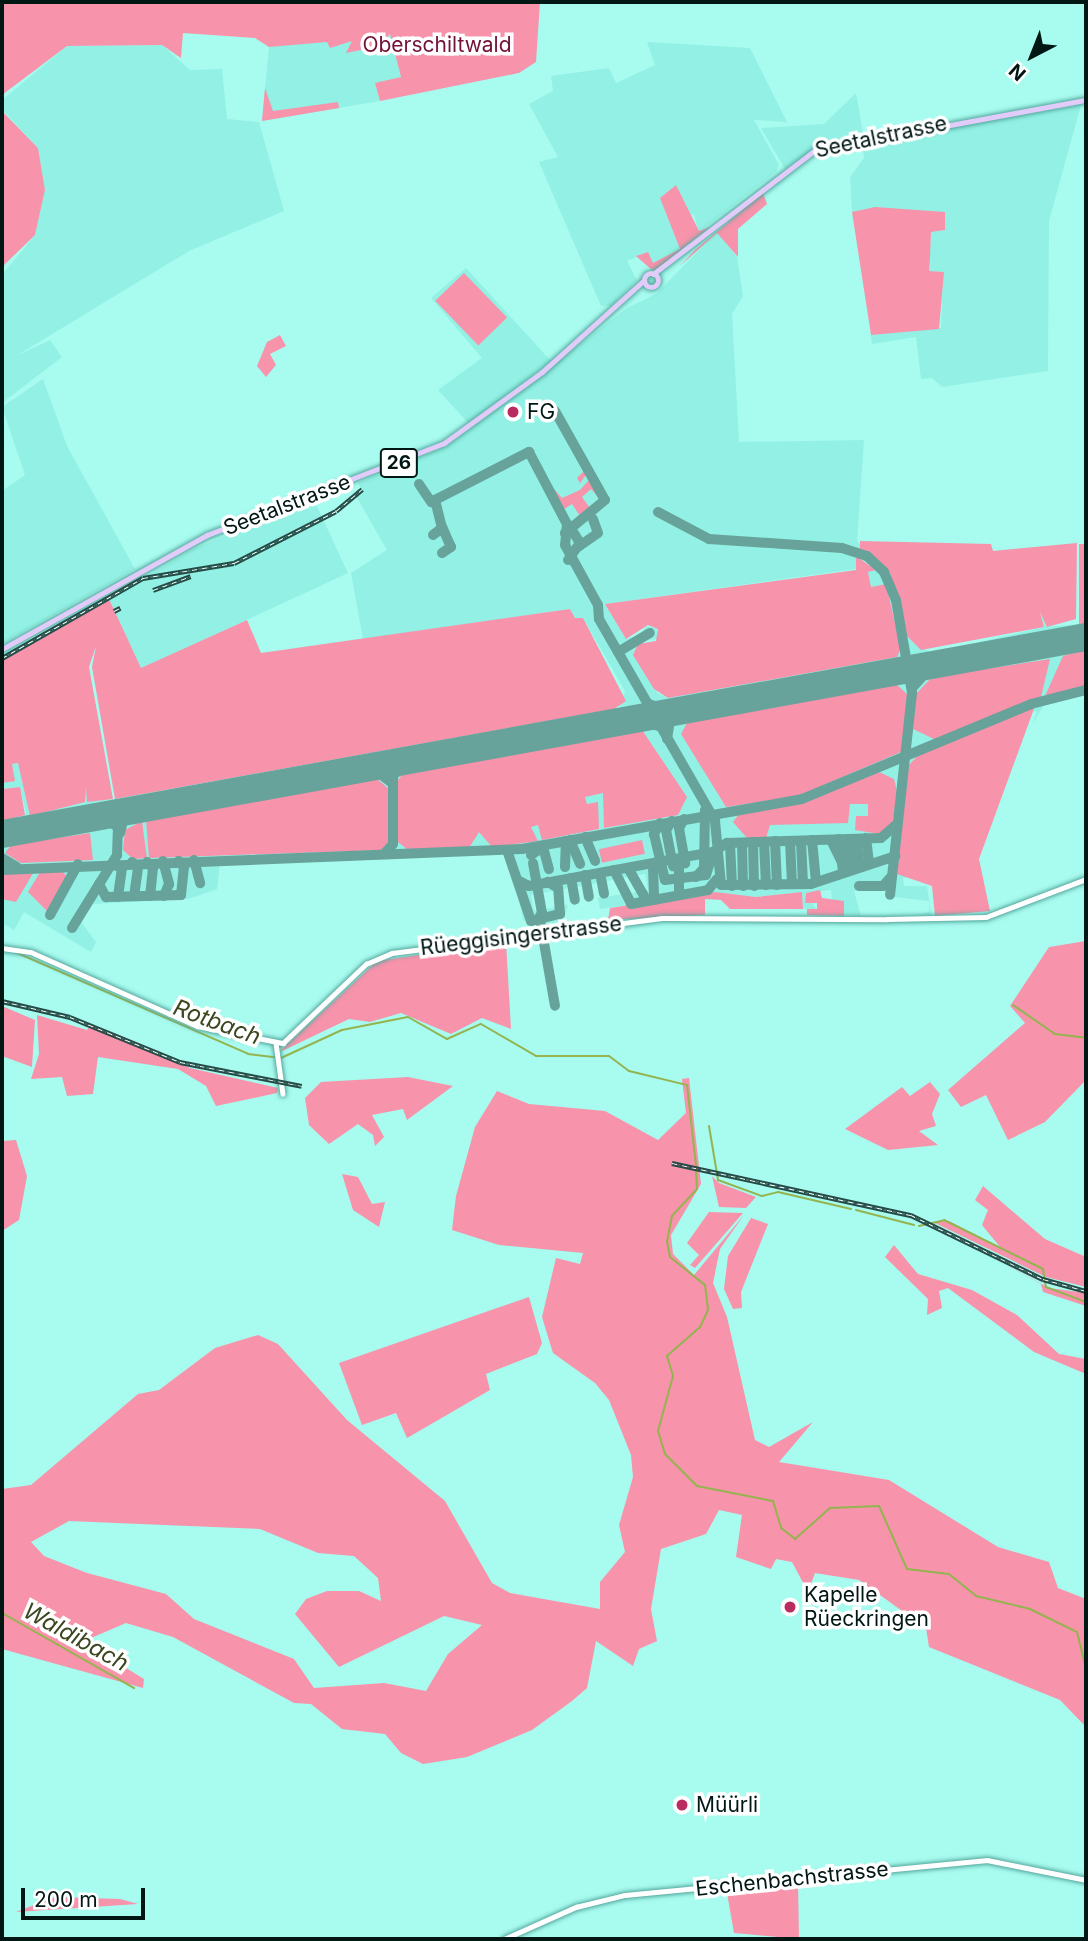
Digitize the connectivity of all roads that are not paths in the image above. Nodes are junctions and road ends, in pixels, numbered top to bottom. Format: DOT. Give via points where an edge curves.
graph roads {
  1 [pos="1086,100"];
  2 [pos="670,264"];
  3 [pos="653,274"];
  4 [pos="644,280"];
  5 [pos="657,280"];
  6 [pos="651,287"];
  7 [pos="629,298"];
  8 [pos="2,649"];
  9 [pos="1086,879"];
  10 [pos="2,948"];
  11 [pos="275,1043"];
  12 [pos="283,1094"];
  13 [pos="1086,1880"];
  14 [pos="504,1939"];
  1 -- 2 [label="main road, Seetalstrasse" via="815,150"];
  2 -- 3 [label="main road, Seetalstrasse"];
  2 -- 5 [label="main road, Seetalstrasse"];
  3 -- 4 [label="main road, Seetalstrasse"];
  3 -- 5 [label="main road"];
  4 -- 6 [label="main road"];
  4 -- 7 [label="main road, Seetalstrasse / 26"];
  5 -- 6 [label="main road, Seetalstrasse"];
  6 -- 7 [label="main road, Seetalstrasse / 26"];
  7 -- 8 [label="main road, Seetalstrasse / 26" via="519,390 437,447 207,536"];
  9 -- 11 [label="main road, Rüeggisingerstrasse" via="986,917 662,918 392,953 357,972 292,1039"];
  10 -- 11 [label="main road" via="23,949 197,1026"];
  11 -- 12 [label="main road"];
  13 -- 14 [label="main road, Eschenbachstrasse" via="992,1860 625,1895 576,1907"];
}
